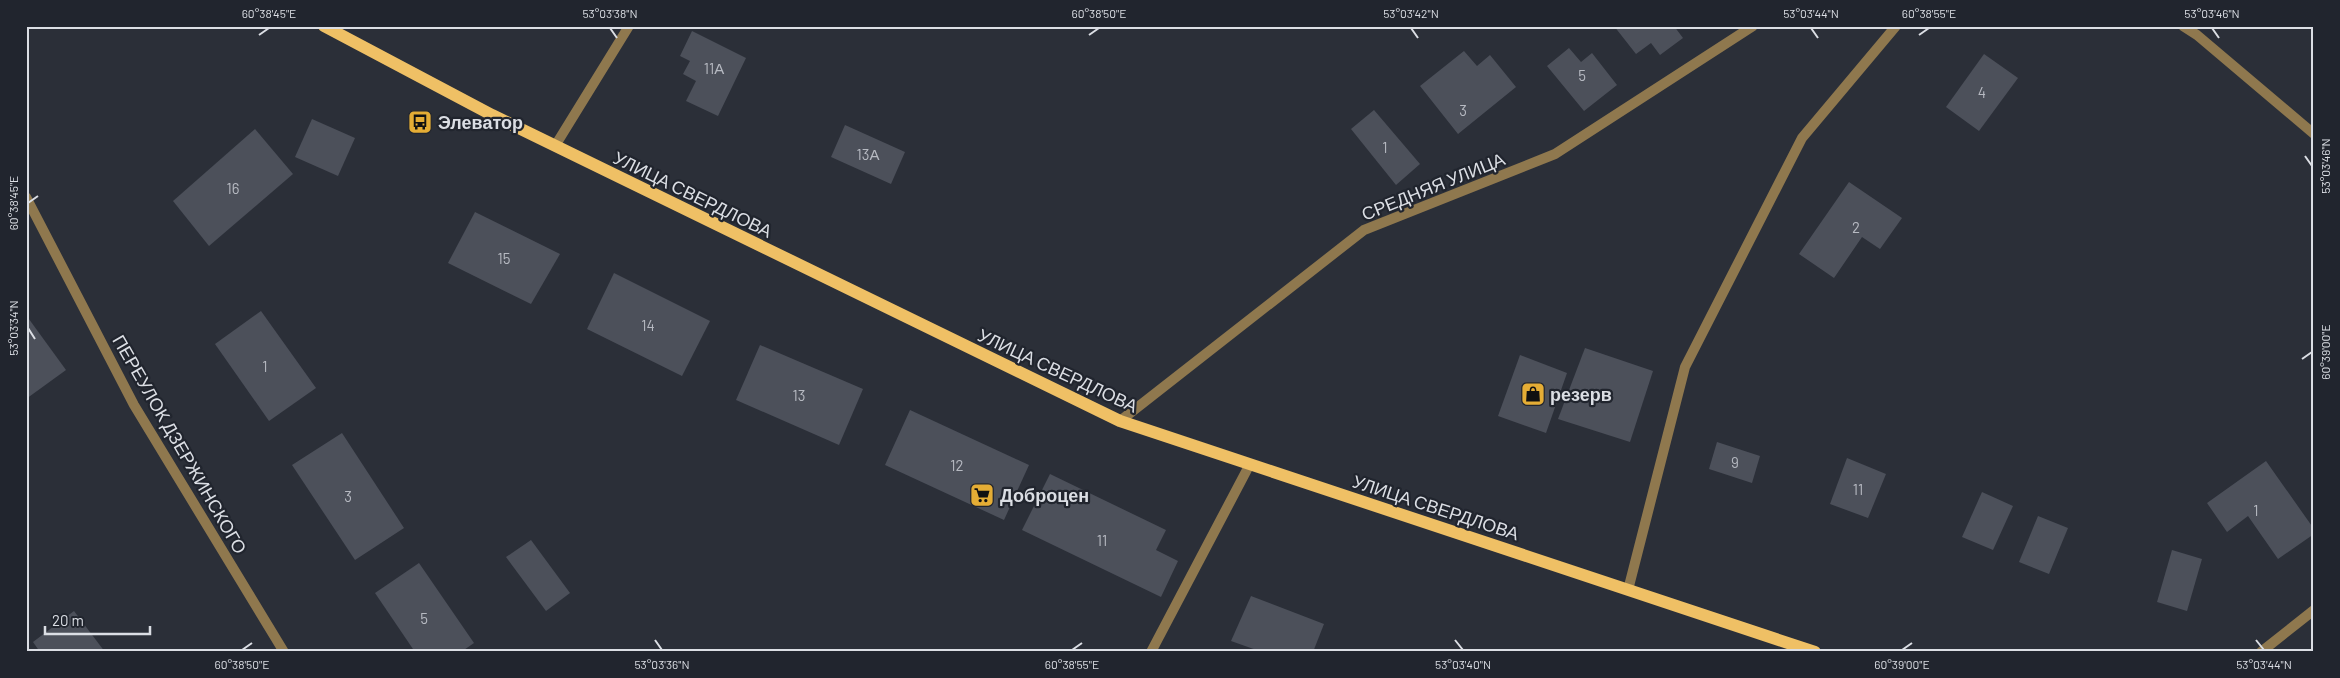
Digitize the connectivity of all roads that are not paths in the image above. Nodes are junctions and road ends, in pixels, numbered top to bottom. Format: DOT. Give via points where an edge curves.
graph roads {
  1 [pos="324,26"];
  2 [pos="629,26"];
  3 [pos="1753,26"];
  4 [pos="1896,26"];
  5 [pos="2183,26"];
  6 [pos="2314,134"];
  7 [pos="554,146"];
  8 [pos="26,197"];
  9 [pos="1120,421"];
  10 [pos="1250,464"];
  11 [pos="1628,590"];
  12 [pos="2314,610"];
  13 [pos="284,652"];
  14 [pos="1151,652"];
  15 [pos="1815,652"];
  16 [pos="2261,652"];
  1 -- 7 [label="main road, УЛИЦА СВЕРДЛОВА"];
  2 -- 7 [label="street"];
  3 -- 9 [label="street, СРЕДНЯЯ УЛИЦА" via="1554,154 1364,230"];
  4 -- 11 [label="street" via="1802,138 1685,367"];
  5 -- 6 [label="street"];
  7 -- 9 [label="main road, УЛИЦА СВЕРДЛОВА"];
  8 -- 13 [label="street, ПЕРЕУЛОК ДЗЕРЖИНСКОГО" via="134,405"];
  9 -- 10 [label="main road, УЛИЦА СВЕРДЛОВА"];
  10 -- 11 [label="main road, УЛИЦА СВЕРДЛОВА"];
  10 -- 14 [label="street"];
  11 -- 15 [label="main road, УЛИЦА СВЕРДЛОВА"];
  12 -- 16 [label="street"];
}
